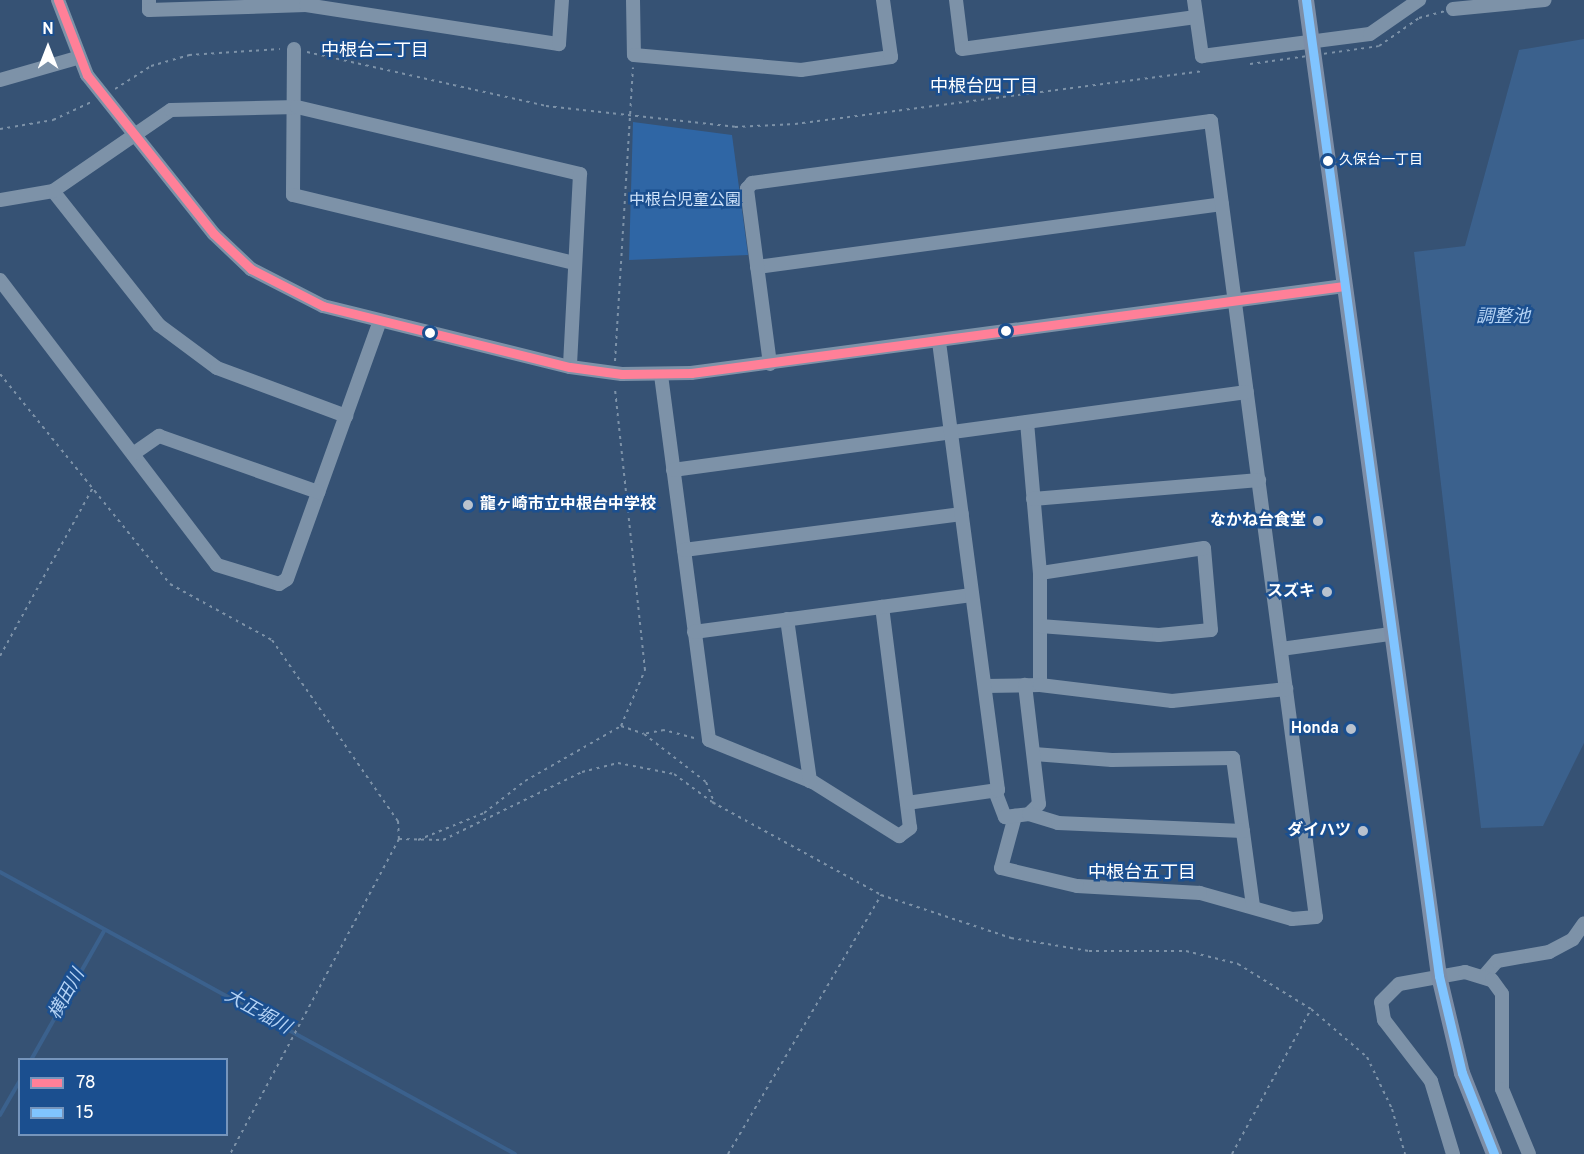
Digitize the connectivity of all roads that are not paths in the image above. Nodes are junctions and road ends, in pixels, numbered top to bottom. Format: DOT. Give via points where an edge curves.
graph roads {
  1 [pos="58,0"];
  2 [pos="149,0"];
  3 [pos="561,0"];
  4 [pos="633,0"];
  5 [pos="883,0"];
  6 [pos="956,0"];
  7 [pos="1194,0"];
  8 [pos="1306,0"];
  9 [pos="1419,0"];
  10 [pos="1545,0"];
  11 [pos="306,2"];
  12 [pos="229,4"];
  13 [pos="1453,9"];
  14 [pos="1196,17"];
  15 [pos="1312,41"];
  16 [pos="294,49"];
  17 [pos="77,58"];
  18 [pos="0,80"];
  19 [pos="297,107"];
  20 [pos="134,135"];
  21 [pos="53,191"];
  22 [pos="0,200"];
  23 [pos="1222,204"];
  24 [pos="575,263"];
  25 [pos="757,267"];
  26 [pos="0,280"];
  27 [pos="1344,286"];
  28 [pos="1235,302"];
  29 [pos="380,321"];
  30 [pos="939,341"];
  31 [pos="770,364"];
  32 [pos="570,367"];
  33 [pos="661,375"];
  34 [pos="1247,392"];
  35 [pos="346,416"];
  36 [pos="1027,422"];
  37 [pos="951,432"];
  38 [pos="133,454"];
  39 [pos="673,470"];
  40 [pos="1259,480"];
  41 [pos="318,492"];
  42 [pos="1033,499"];
  43 [pos="962,514"];
  44 [pos="684,550"];
  45 [pos="1040,573"];
  46 [pos="972,595"];
  47 [pos="882,607"];
  48 [pos="787,619"];
  49 [pos="1040,626"];
  50 [pos="694,632"];
  51 [pos="1391,634"];
  52 [pos="1281,649"];
  53 [pos="1025,685"];
  54 [pos="1040,685"];
  55 [pos="984,686"];
  56 [pos="1286,689"];
  57 [pos="1034,754"];
  58 [pos="810,781"];
  59 [pos="995,791"];
  60 [pos="907,803"];
  61 [pos="1022,815"];
  62 [pos="1243,831"];
  63 [pos="1253,905"];
  64 [pos="1584,923"];
  65 [pos="1439,976"];
  66 [pos="1484,976"];
  67 [pos="1453,1154"];
  68 [pos="1494,1154"];
  69 [pos="1529,1154"];
  1 -- 17 [label="street"];
  2 -- 12 [label="street" via="149,10"];
  3 -- 11 [label="street" via="559,45"];
  4 -- 5 [label="street" via="634,54 801,70 891,57"];
  6 -- 14 [label="street" via="962,49"];
  7 -- 14 [label="street"];
  8 -- 15 [label="main road"];
  9 -- 15 [label="street" via="1370,34"];
  10 -- 13 [label="street"];
  11 -- 12 [label="street"];
  14 -- 15 [label="street" via="1202,56"];
  15 -- 27 [label="main road"];
  16 -- 19 [label="street"];
  17 -- 18 [label="street"];
  17 -- 20 [label="street"];
  19 -- 20 [label="street" via="171,110"];
  19 -- 24 [label="street" via="293,195"];
  19 -- 24 [label="street" via="580,174"];
  20 -- 21 [label="street"];
  20 -- 29 [label="street" via="214,234 251,269 300,297"];
  21 -- 22 [label="street"];
  21 -- 35 [label="street" via="159,325 217,368"];
  23 -- 25 [label="street"];
  23 -- 25 [label="street" via="1211,121 764,181 747,189"];
  23 -- 28 [label="street"];
  24 -- 32 [label="street"];
  25 -- 31 [label="street"];
  26 -- 38 [label="street"];
  27 -- 28 [label="street"];
  27 -- 51 [label="main road"];
  28 -- 30 [label="street"];
  28 -- 34 [label="street"];
  29 -- 32 [label="street"];
  29 -- 35 [label="street"];
  30 -- 31 [label="street"];
  30 -- 37 [label="street"];
  31 -- 33 [label="street"];
  32 -- 33 [label="street"];
  33 -- 39 [label="street"];
  34 -- 36 [label="street"];
  34 -- 40 [label="street"];
  35 -- 41 [label="street"];
  36 -- 37 [label="street"];
  36 -- 42 [label="street"];
  37 -- 39 [label="street"];
  37 -- 43 [label="street"];
  38 -- 41 [label="street" via="159,436"];
  38 -- 41 [label="street" via="217,565 279,584 287,579"];
  39 -- 44 [label="street"];
  40 -- 42 [label="street"];
  40 -- 52 [label="street"];
  42 -- 45 [label="street"];
  43 -- 44 [label="street"];
  43 -- 46 [label="street"];
  44 -- 50 [label="street"];
  45 -- 49 [label="street"];
  45 -- 49 [label="street" via="1204,548 1211,630 1159,635"];
  46 -- 47 [label="street"];
  46 -- 55 [label="street"];
  47 -- 48 [label="street"];
  47 -- 60 [label="street"];
  48 -- 50 [label="street"];
  48 -- 58 [label="street"];
  49 -- 54 [label="street"];
  50 -- 58 [label="street" via="709,740"];
  51 -- 52 [label="street"];
  51 -- 65 [label="main road"];
  52 -- 56 [label="street"];
  53 -- 54 [label="street"];
  53 -- 55 [label="street"];
  53 -- 57 [label="street"];
  54 -- 56 [label="street" via="1172,701"];
  55 -- 59 [label="street"];
  56 -- 63 [label="street" via="1316,917 1292,919"];
  57 -- 61 [label="street" via="1039,804"];
  57 -- 62 [label="street" via="1112,760 1233,758"];
  58 -- 60 [label="street" via="899,836 910,828"];
  59 -- 60 [label="street"];
  59 -- 61 [label="street" via="1000,813"];
  61 -- 62 [label="street" via="1058,823"];
  61 -- 63 [label="street" via="1001,868 1077,886 1173,890"];
  62 -- 63 [label="street"];
  64 -- 66 [label="street" via="1573,939 1549,952 1503,959"];
  65 -- 66 [label="street"];
  65 -- 67 [label="street" via="1399,984 1383,994 1381,1013 1431,1081"];
  65 -- 68 [label="main road" via="1462,1073"];
  66 -- 69 [label="street" via="1498,986 1504,1003 1502,1089"];
}
